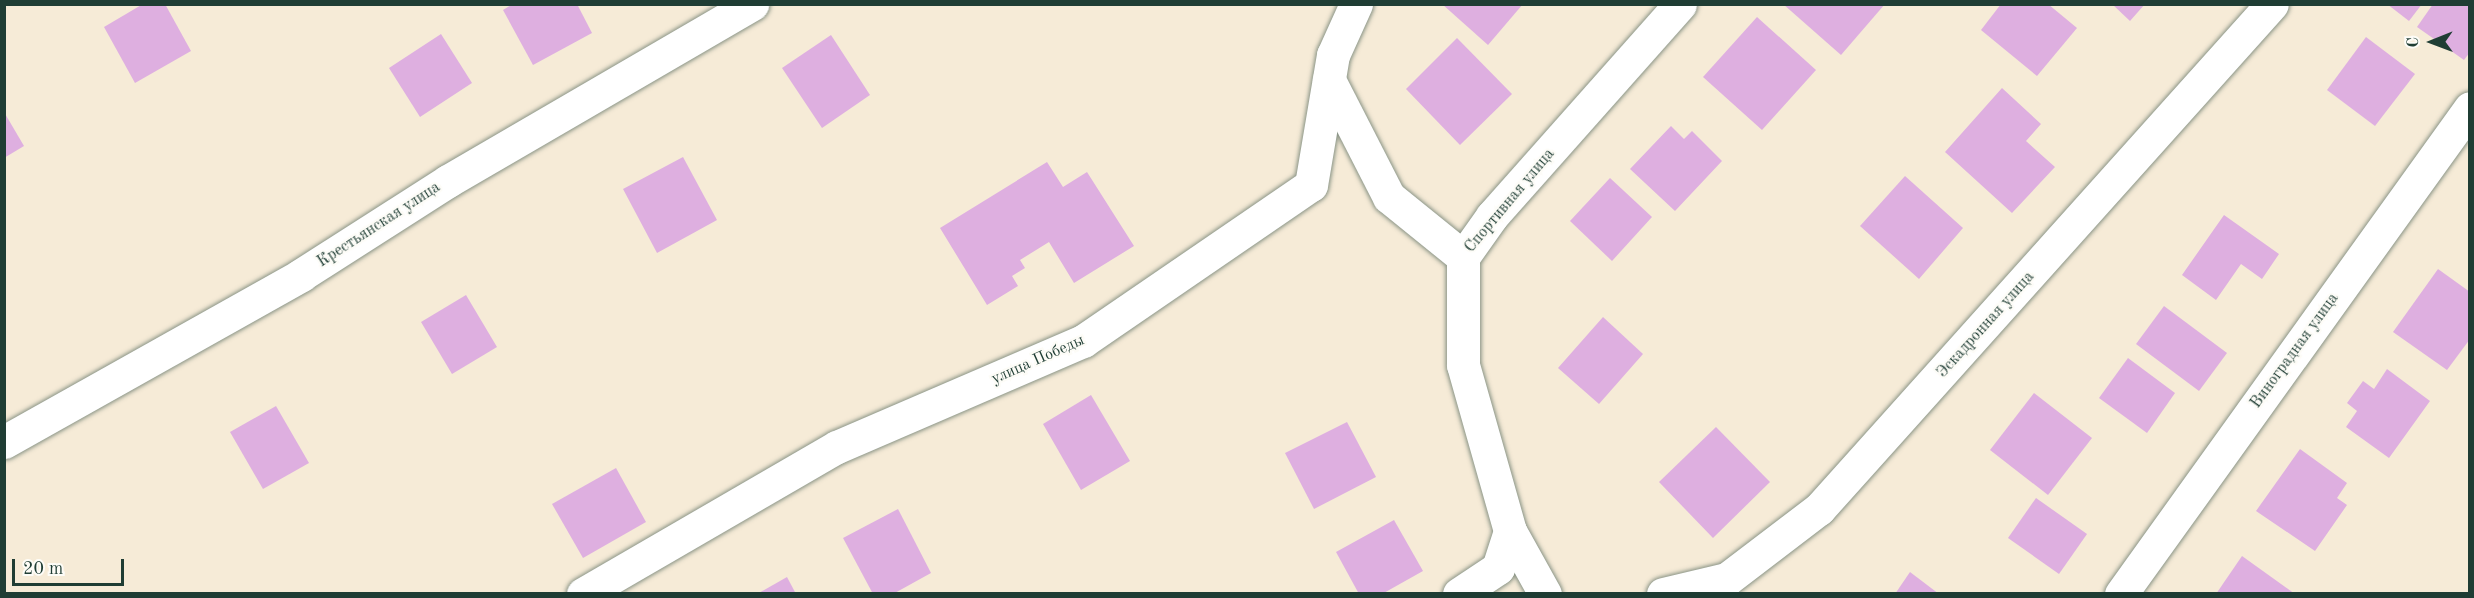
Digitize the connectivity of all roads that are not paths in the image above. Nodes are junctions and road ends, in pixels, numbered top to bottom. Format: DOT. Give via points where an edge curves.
graph roads {
  1 [pos="752,4"];
  2 [pos="1680,4"];
  3 [pos="2272,4"];
  4 [pos="1356,5"];
  5 [pos="1329,80"];
  6 [pos="2469,108"];
  7 [pos="1463,257"];
  8 [pos="4,442"];
  9 [pos="1510,531"];
  10 [pos="583,594"];
  11 [pos="1458,594"];
  12 [pos="1545,594"];
  13 [pos="1663,594"];
  14 [pos="2121,594"];
  1 -- 8 [label="street, Крестьянская улица" via="448,181 301,275"];
  2 -- 7 [label="street, Спортивная улица" via="1492,216"];
  3 -- 13 [label="street, Эскадронная улица" via="1819,509 1727,579"];
  4 -- 5 [label="street, улица Победы"];
  5 -- 7 [label="street" via="1389,197"];
  5 -- 10 [label="street, улица Победы" via="1311,185 1083,341 837,447"];
  6 -- 14 [label="street, Виноградная улица"];
  7 -- 9 [label="street, Спортивная улица" via="1463,365"];
  9 -- 11 [label="street" via="1498,568"];
  9 -- 12 [label="street, Спортивная улица"];
}
